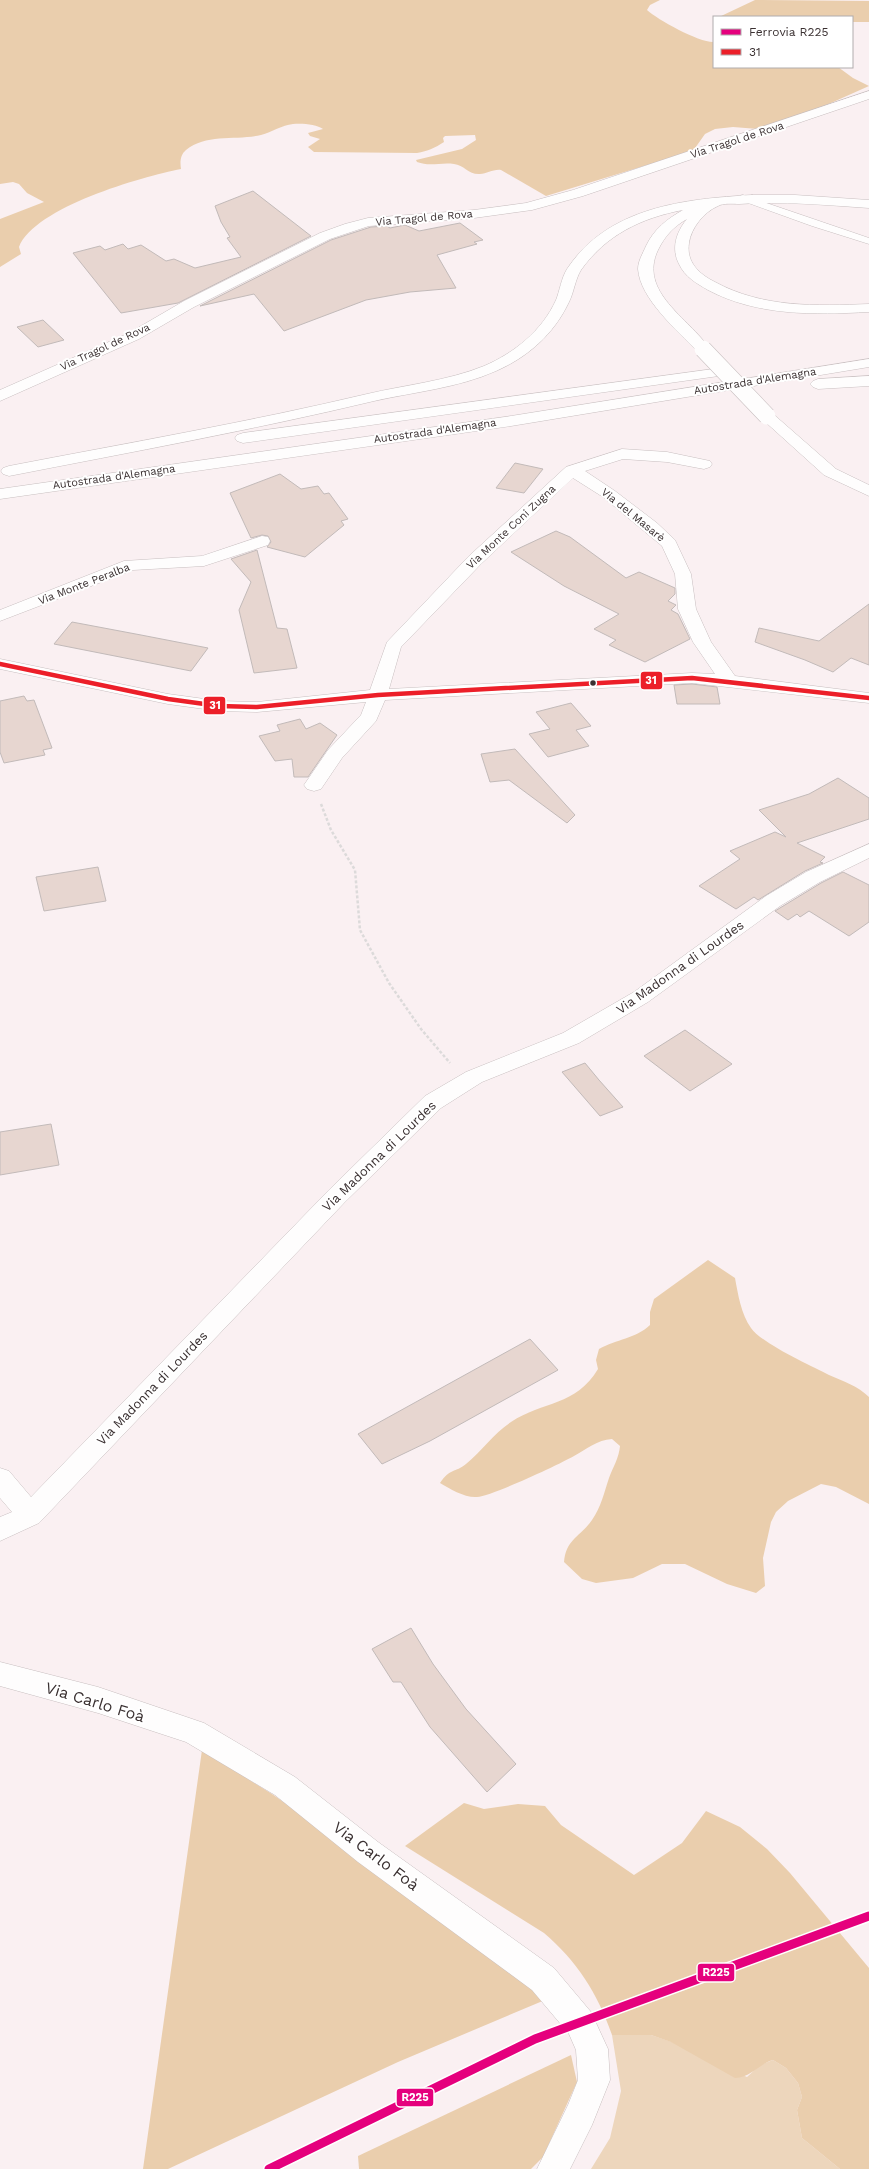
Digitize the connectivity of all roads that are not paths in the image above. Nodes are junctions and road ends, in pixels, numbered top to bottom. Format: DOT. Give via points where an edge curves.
graph roads {
  1 [pos="869,95"];
  2 [pos="743,198"];
  3 [pos="714,202"];
  4 [pos="869,204"];
  5 [pos="869,241"];
  6 [pos="869,308"];
  7 [pos="869,348"];
  8 [pos="869,363"];
  9 [pos="869,381"];
  10 [pos="0,396"];
  11 [pos="511,421"];
  12 [pos="704,464"];
  13 [pos="572,470"];
  14 [pos="4,471"];
  15 [pos="869,491"];
  16 [pos="0,494"];
  17 [pos="262,541"];
  18 [pos="0,616"];
  19 [pos="0,664"];
  20 [pos="728,680"];
  21 [pos="378,695"];
  22 [pos="869,698"];
  23 [pos="314,785"];
  24 [pos="869,850"];
  25 [pos="0,1479"];
  26 [pos="30,1515"];
  27 [pos="0,1530"];
  28 [pos="0,1674"];
  29 [pos="553,2169"];
  1 -- 10 [label="main road, Via Tragol de Rova" via="578,193 527,207 368,222 350,227 325,236 189,304 134,336"];
  2 -- 3 [label="main road"];
  2 -- 4 [label="main road"];
  2 -- 5 [label="lane"];
  3 -- 6 [label="main road" via="689,223 682,240 685,265 694,275 722,292 747,301 811,309"];
  3 -- 14 [label="main road" via="663,210 631,221 605,236 587,251 573,271 562,303 551,322 536,339 514,356 478,374 326,408"];
  3 -- 15 [label="main road, bridge" via="668,225 656,239 645,268 654,292 702,348 768,416 830,472"];
  7 -- 14 [label="main road, Autostrada d'Alemagna" via="779,363"];
  8 -- 11 [label="main road, Autostrada d'Alemagna"];
  9 -- 11 [label="main road" via="770,389 624,411"];
  11 -- 16 [label="main road, Autostrada d'Alemagna"];
  12 -- 13 [label="main road, Via Monte Coni Zugna" via="666,457 622,454"];
  13 -- 20 [label="main road, Via del Masarè" via="651,526 669,544 683,574 686,609 702,642"];
  13 -- 21 [label="main road, Via Monte Coni Zugna" via="475,560 393,646"];
  17 -- 18 [label="main road, Via Monte Peralba" via="204,561 130,565"];
  19 -- 21 [label="main road" via="168,699 219,706 257,707"];
  20 -- 21 [label="main road" via="692,678 606,681"];
  20 -- 22 [label="main road" via="797,691"];
  21 -- 23 [label="main road, Via Monte Coni Zugna" via="369,717 335,754"];
  24 -- 26 [label="main road, Via Madonna di Lourdes" via="813,877 773,901 641,997 571,1038 466,1082 433,1102 337,1196"];
  25 -- 26 [label="main road"];
  26 -- 27 [label="main road, Via Madonna di Lourdes"];
  28 -- 29 [label="main road, Via Carlo Foà" via="98,1700 194,1732 285,1786 368,1852 543,1980 580,2023 593,2057 594,2080 581,2114"];
}
